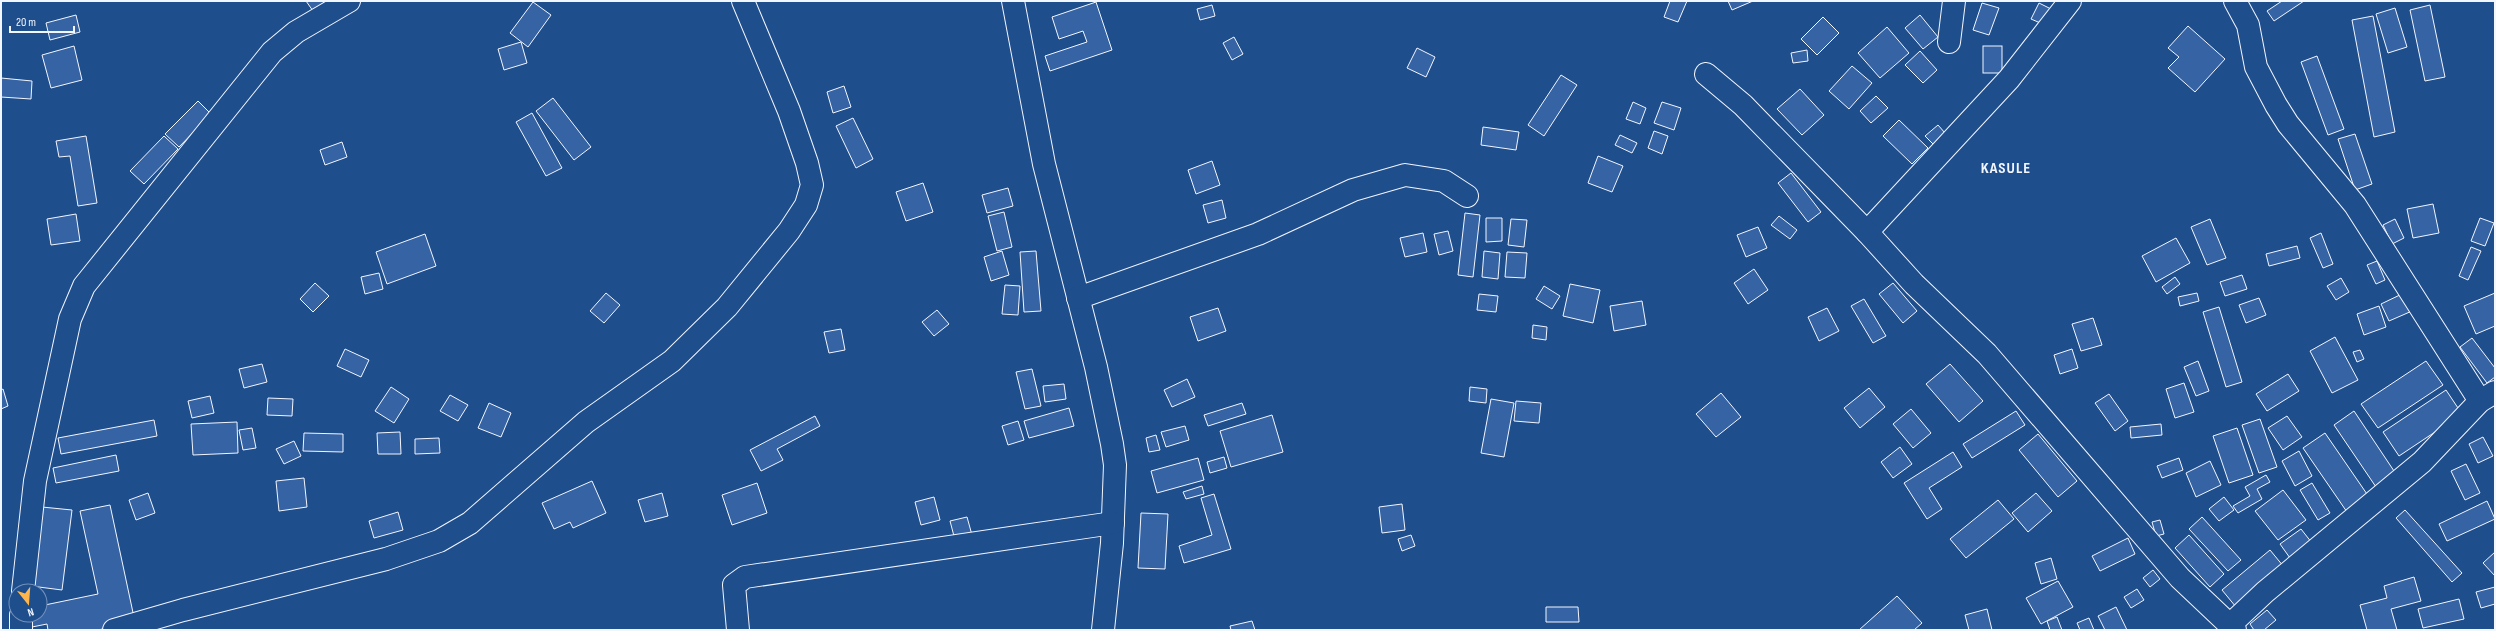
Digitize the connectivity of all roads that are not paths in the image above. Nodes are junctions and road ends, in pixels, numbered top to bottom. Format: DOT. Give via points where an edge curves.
graph roads {
  1 [pos="349,1"];
  2 [pos="743,1"];
  3 [pos="1013,1"];
  4 [pos="1954,1"];
  5 [pos="2070,1"];
  6 [pos="2235,1"];
  7 [pos="1949,42"];
  8 [pos="1706,74"];
  9 [pos="1468,196"];
  10 [pos="1867,232"];
  11 [pos="1078,298"];
  12 [pos="2488,396"];
  13 [pos="1113,524"];
  14 [pos="24,583"];
  15 [pos="2233,627"];
  16 [pos="114,630"];
  17 [pos="738,630"];
  18 [pos="1103,630"];
  1 -- 14 [label="street" via="302,28 272,52 84,286 70,319 34,481"];
  2 -- 16 [label="street" via="789,112 812,185 806,205 789,231 727,307 672,361 586,422 470,523 439,541 386,559"];
  3 -- 11 [label="street" via="1044,164"];
  4 -- 7 [label="street"];
  5 -- 10 [label="street" via="2009,79"];
  6 -- 12 [label="street" via="2248,25 2256,67 2288,124 2354,205"];
  8 -- 10 [label="street" via="1743,105"];
  9 -- 11 [label="street" via="1444,181 1405,175 1353,190 1258,234"];
  10 -- 15 [label="street" via="1914,284 1987,354 2180,578"];
  11 -- 13 [label="street" via="1112,444 1115,465"];
  12 -- 15 [label="street" via="2422,462 2265,592"];
  13 -- 17 [label="street" via="745,577 734,585"];
  13 -- 18 [label="street"];
}
